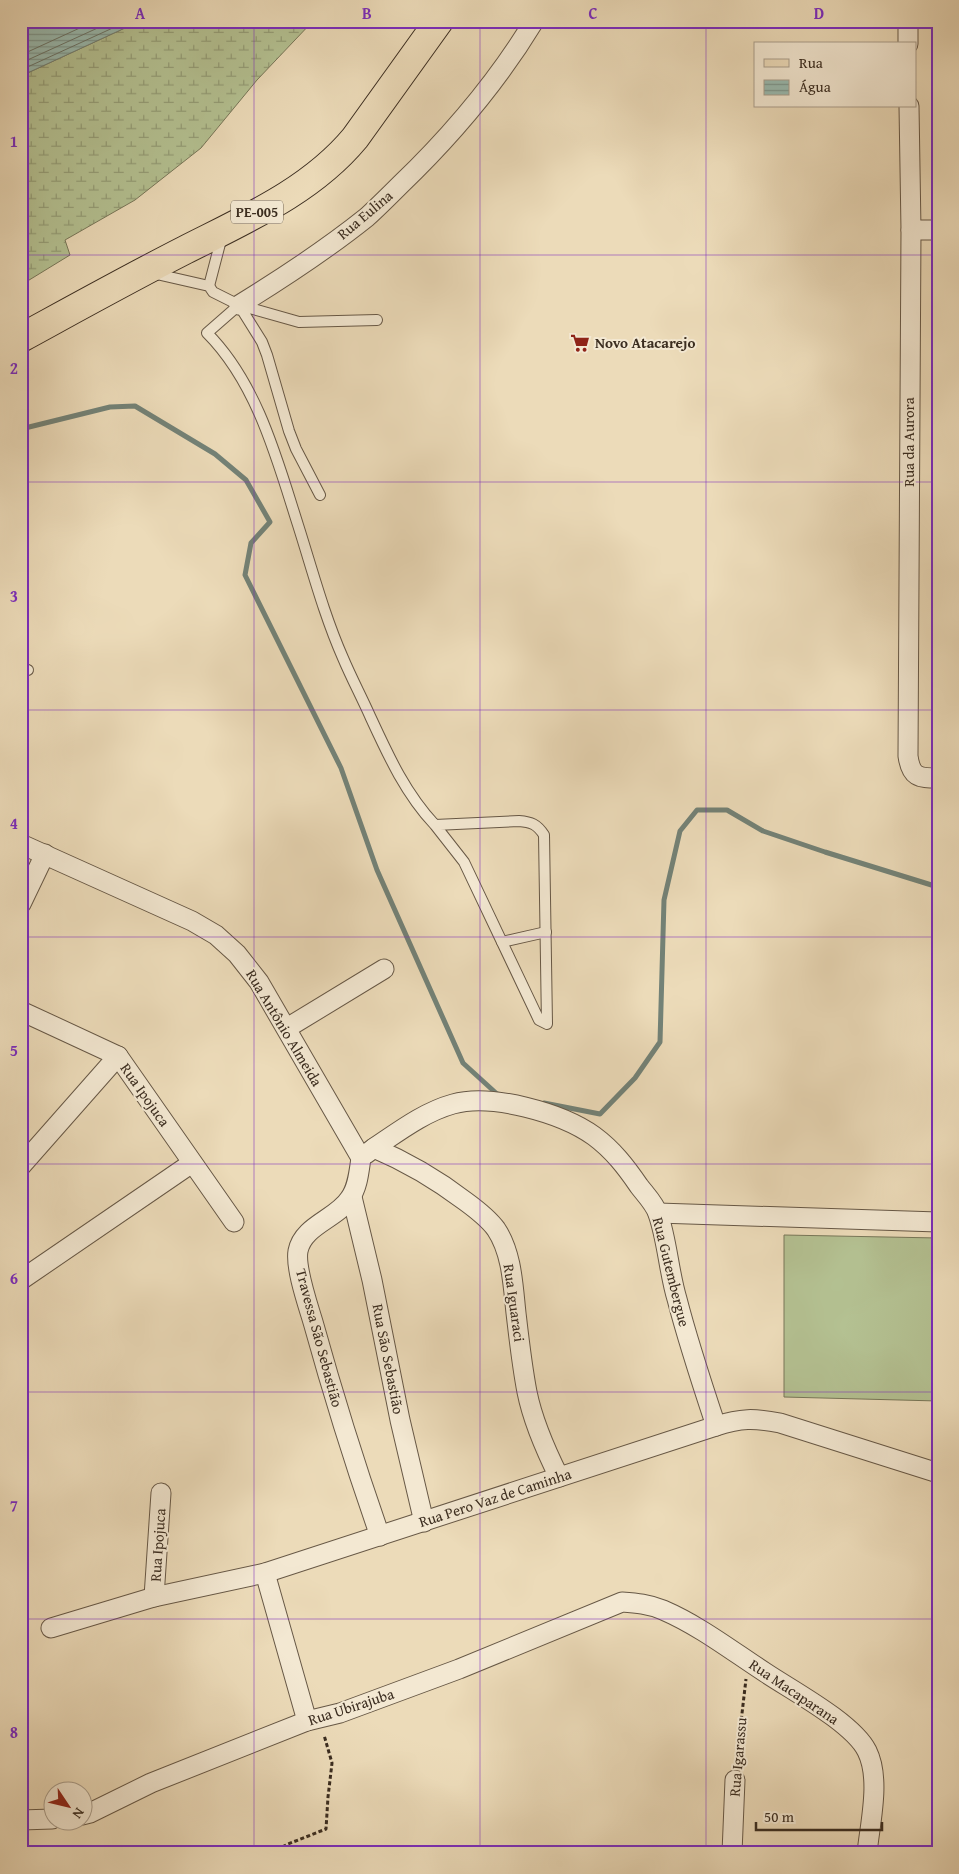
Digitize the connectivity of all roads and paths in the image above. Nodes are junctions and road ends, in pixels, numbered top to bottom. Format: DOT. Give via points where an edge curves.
graph roads {
  1 [pos="439,21"];
  2 [pos="534,21"];
  3 [pos="908,21"];
  4 [pos="908,42"];
  5 [pos="909,108"];
  6 [pos="911,230"];
  7 [pos="938,230"];
  8 [pos="224,232"];
  9 [pos="144,272"];
  10 [pos="209,286"];
  11 [pos="239,305"];
  12 [pos="377,320"];
  13 [pos="21,338"];
  14 [pos="320,495"];
  15 [pos="938,778"];
  16 [pos="435,825"];
  17 [pos="21,844"];
  18 [pos="45,854"];
  19 [pos="21,904"];
  20 [pos="546,932"];
  21 [pos="502,942"];
  22 [pos="384,970"];
  23 [pos="21,1011"];
  24 [pos="287,1028"];
  25 [pos="118,1056"];
  26 [pos="367,1153"];
  27 [pos="192,1162"];
  28 [pos="21,1166"];
  29 [pos="352,1197"];
  30 [pos="658,1213"];
  31 [pos="234,1222"];
  32 [pos="938,1222"];
  33 [pos="21,1280"];
  34 [pos="716,1426"];
  35 [pos="938,1473"];
  36 [pos="559,1477"];
  37 [pos="161,1493"];
  38 [pos="424,1522"];
  39 [pos="380,1536"];
  40 [pos="265,1572"];
  41 [pos="154,1597"];
  42 [pos="622,1602"];
  43 [pos="51,1628"];
  44 [pos="748,1661"];
  45 [pos="314,1719"];
  46 [pos="735,1780"];
  47 [pos="92,1812"];
  48 [pos="42,1819"];
  49 [pos="21,1820"];
  50 [pos="271,1853"];
  51 [pos="732,1853"];
  52 [pos="867,1853"];
  1 -- 8 [label="main road, PE-005" via="340,155 301,187"];
  2 -- 11 [label="street, Rua Eulina" via="478,102 367,216 288,275"];
  3 -- 4 [label="street"];
  5 -- 6 [label="street, Rua da Aurora"];
  6 -- 7 [label="street"];
  6 -- 15 [label="street, Rua da Aurora" via="909,764 917,776"];
  8 -- 9 [label="main road, PE-005"];
  8 -- 10 [label="lane"];
  9 -- 10 [label="lane"];
  9 -- 13 [label="main road, PE-005"];
  10 -- 11 [label="lane" via="213,292"];
  11 -- 12 [label="lane" via="298,322"];
  11 -- 14 [label="lane" via="268,355 296,449"];
  11 -- 16 [label="lane" via="206,333 237,369 257,408 342,656 393,767 419,808"];
  16 -- 20 [label="lane" via="519,821 532,822 540,829 544,835"];
  16 -- 21 [label="lane" via="464,862"];
  17 -- 18 [label="street, Rua Antônio Almeida"];
  18 -- 19 [label="street"];
  18 -- 24 [label="street, Rua Antônio Almeida" via="216,935 237,954 259,982"];
  20 -- 21 [label="lane"];
  20 -- 21 [label="lane" via="548,1024 539,1020"];
  22 -- 24 [label="street"];
  23 -- 25 [label="street, Rua Ipojuca"];
  24 -- 26 [label="street, Rua Antônio Almeida"];
  25 -- 27 [label="street, Rua Ipojuca"];
  25 -- 28 [label="street"];
  26 -- 29 [label="street"];
  26 -- 30 [label="street, Rua Gutembergue" via="425,1116 452,1104 465,1101 509,1104 561,1118 592,1134 624,1164"];
  26 -- 36 [label="street, Rua Iguaraci" via="421,1170 480,1212 495,1228 511,1266 527,1392 535,1424"];
  27 -- 31 [label="street, Rua Ipojuca"];
  27 -- 33 [label="street"];
  29 -- 38 [label="street, Rua São Sebastião"];
  29 -- 39 [label="street, Travessa São Sebastião" via="307,1234 300,1244 298,1256 304,1289 342,1423"];
  30 -- 32 [label="street"];
  30 -- 34 [label="street, Rua Gutembergue" via="676,1298"];
  34 -- 35 [label="street, Rua Pero Vaz de Caminha" via="741,1419 764,1420"];
  34 -- 36 [label="street, Rua Pero Vaz de Caminha"];
  36 -- 38 [label="street, Rua Pero Vaz de Caminha"];
  37 -- 41 [label="street, Rua Ipojuca"];
  38 -- 39 [label="street, Rua Pero Vaz de Caminha"];
  39 -- 40 [label="street, Rua Pero Vaz de Caminha"];
  40 -- 41 [label="street, Rua Pero Vaz de Caminha"];
  40 -- 45 [label="street"];
  41 -- 43 [label="street, Rua Pero Vaz de Caminha"];
  42 -- 44 [label="street, Rua Macaparana" via="650,1605 671,1613 721,1641"];
  42 -- 45 [label="street, Rua Ubirajuba" via="459,1669 340,1713"];
  44 -- 46 [label="path, Rua Igarassu"];
  44 -- 52 [label="street, Rua Macaparana" via="848,1729 867,1752 872,1773 873,1807"];
  45 -- 47 [label="street, Rua Ubirajuba" via="151,1784"];
  45 -- 50 [label="path" via="332,1763 326,1829"];
  46 -- 51 [label="street, Rua Igarassu"];
  48 -- 49 [label="street"];
}
